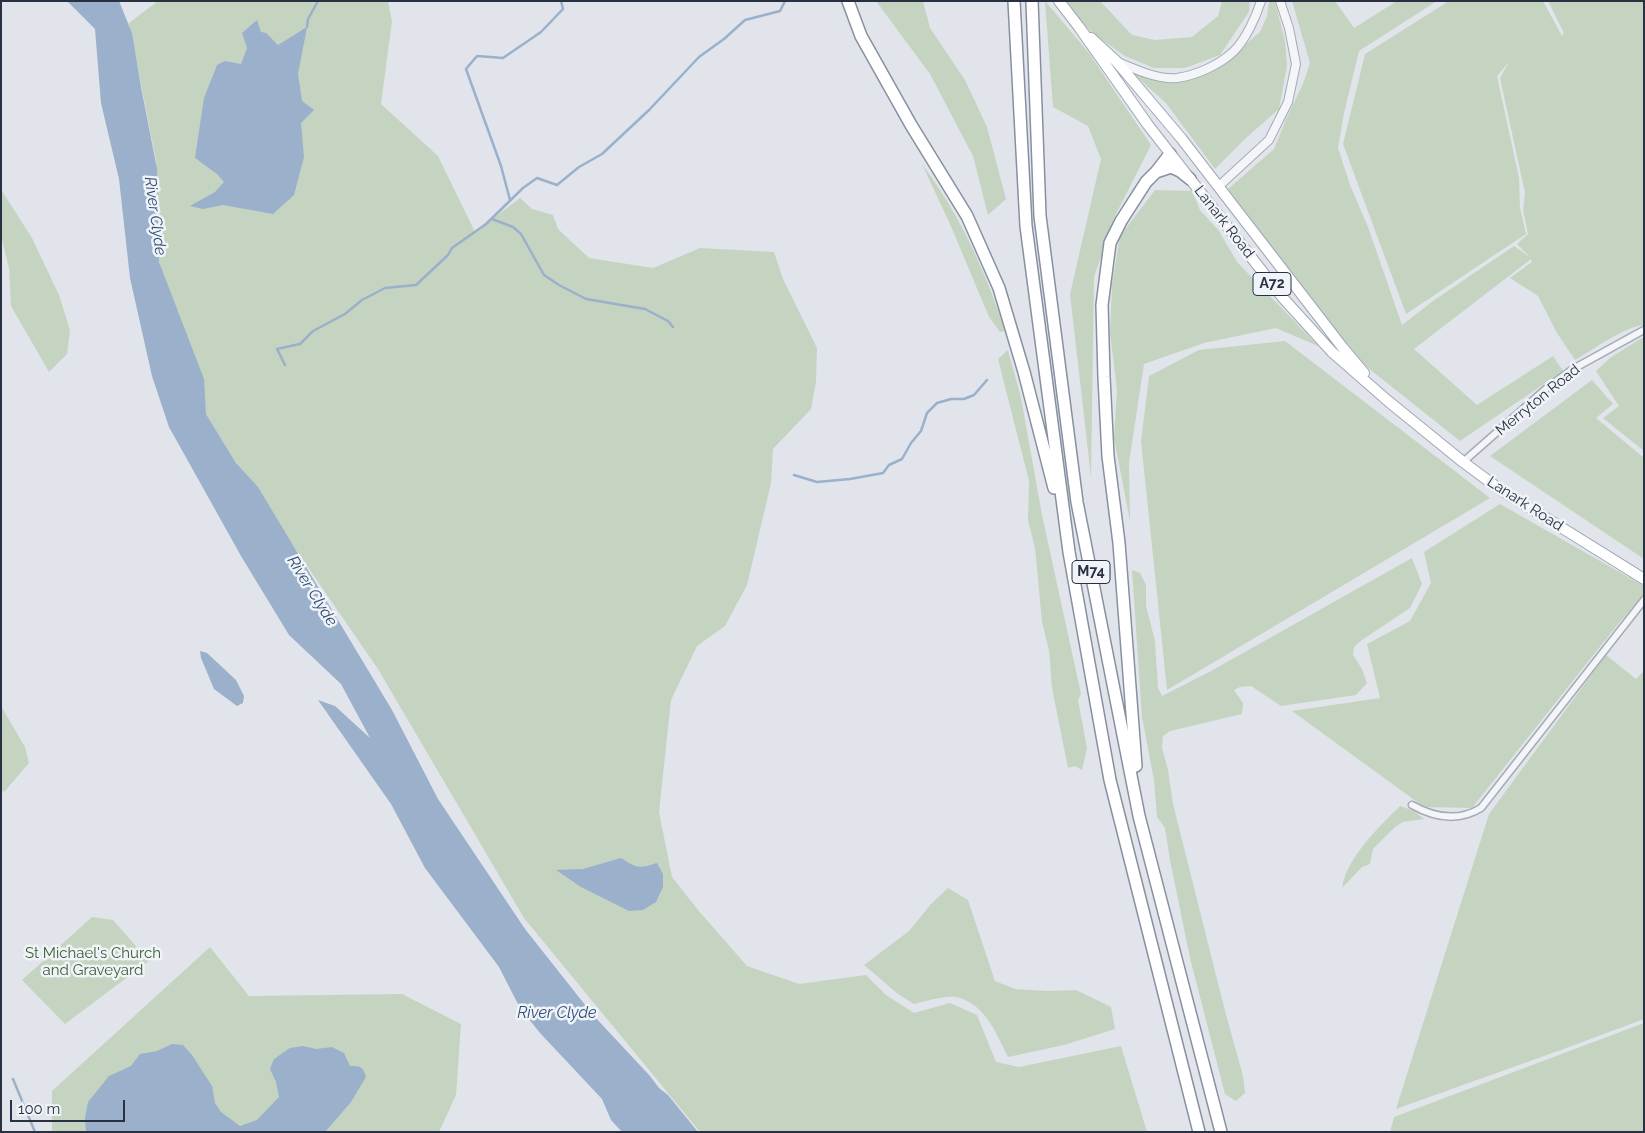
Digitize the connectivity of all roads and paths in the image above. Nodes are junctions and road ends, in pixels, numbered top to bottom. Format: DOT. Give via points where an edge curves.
graph roads {
  1 [pos="848,1"];
  2 [pos="1014,1"];
  3 [pos="1032,1"];
  4 [pos="1059,1"];
  5 [pos="1261,1"];
  6 [pos="1280,1"];
  7 [pos="1079,27"];
  8 [pos="1116,61"];
  9 [pos="1127,74"];
  10 [pos="1170,154"];
  11 [pos="1156,172"];
  12 [pos="1190,178"];
  13 [pos="1218,186"];
  14 [pos="1198,189"];
  15 [pos="1644,330"];
  16 [pos="1388,401"];
  17 [pos="1463,462"];
  18 [pos="1066,536"];
  19 [pos="1644,579"];
  20 [pos="1644,600"];
  21 [pos="1412,805"];
  22 [pos="1140,816"];
  23 [pos="1199,1132"];
  24 [pos="1221,1132"];
  1 -- 18 [label="highway, M74" via="861,36 967,216 999,288"];
  2 -- 18 [label="highway, M74" via="1026,226"];
  3 -- 22 [label="highway, M74" via="1040,216 1077,502"];
  4 -- 7 [label="main road, Lanark Road / A72"];
  5 -- 8 [label="street" via="1255,20 1234,52 1205,70 1176,78 1146,74"];
  6 -- 13 [label="street" via="1296,64 1288,102 1269,140"];
  7 -- 8 [label="main road, Lanark Road / A72"];
  7 -- 10 [label="main road, Lanark Road / A72"];
  8 -- 9 [label="main road, Lanark Road / A72"];
  9 -- 10 [label="main road, A72" via="1174,141"];
  9 -- 13 [label="main road, Lanark Road / A72"];
  10 -- 11 [label="highway, M74"];
  10 -- 12 [label="main road, Lanark Road / A72"];
  11 -- 12 [label="highway" via="1171,167"];
  11 -- 22 [label="highway, M74" via="1127,210 1110,243 1102,305 1108,456 1119,543"];
  12 -- 14 [label="main road, Lanark Road / A72"];
  13 -- 14 [label="main road"];
  13 -- 16 [label="main road, Lanark Road / A72" via="1342,348"];
  14 -- 16 [label="main road, Lanark Road / A72" via="1283,298 1332,352"];
  15 -- 17 [label="street, Merryton Road" via="1573,369"];
  16 -- 17 [label="main road, Lanark Road / A72"];
  17 -- 19 [label="main road, Lanark Road / A72" via="1498,488"];
  18 -- 23 [label="highway, M74" via="1110,780"];
  20 -- 21 [label="street" via="1481,808 1469,815 1442,817"];
  22 -- 24 [label="highway, M74"];
}
